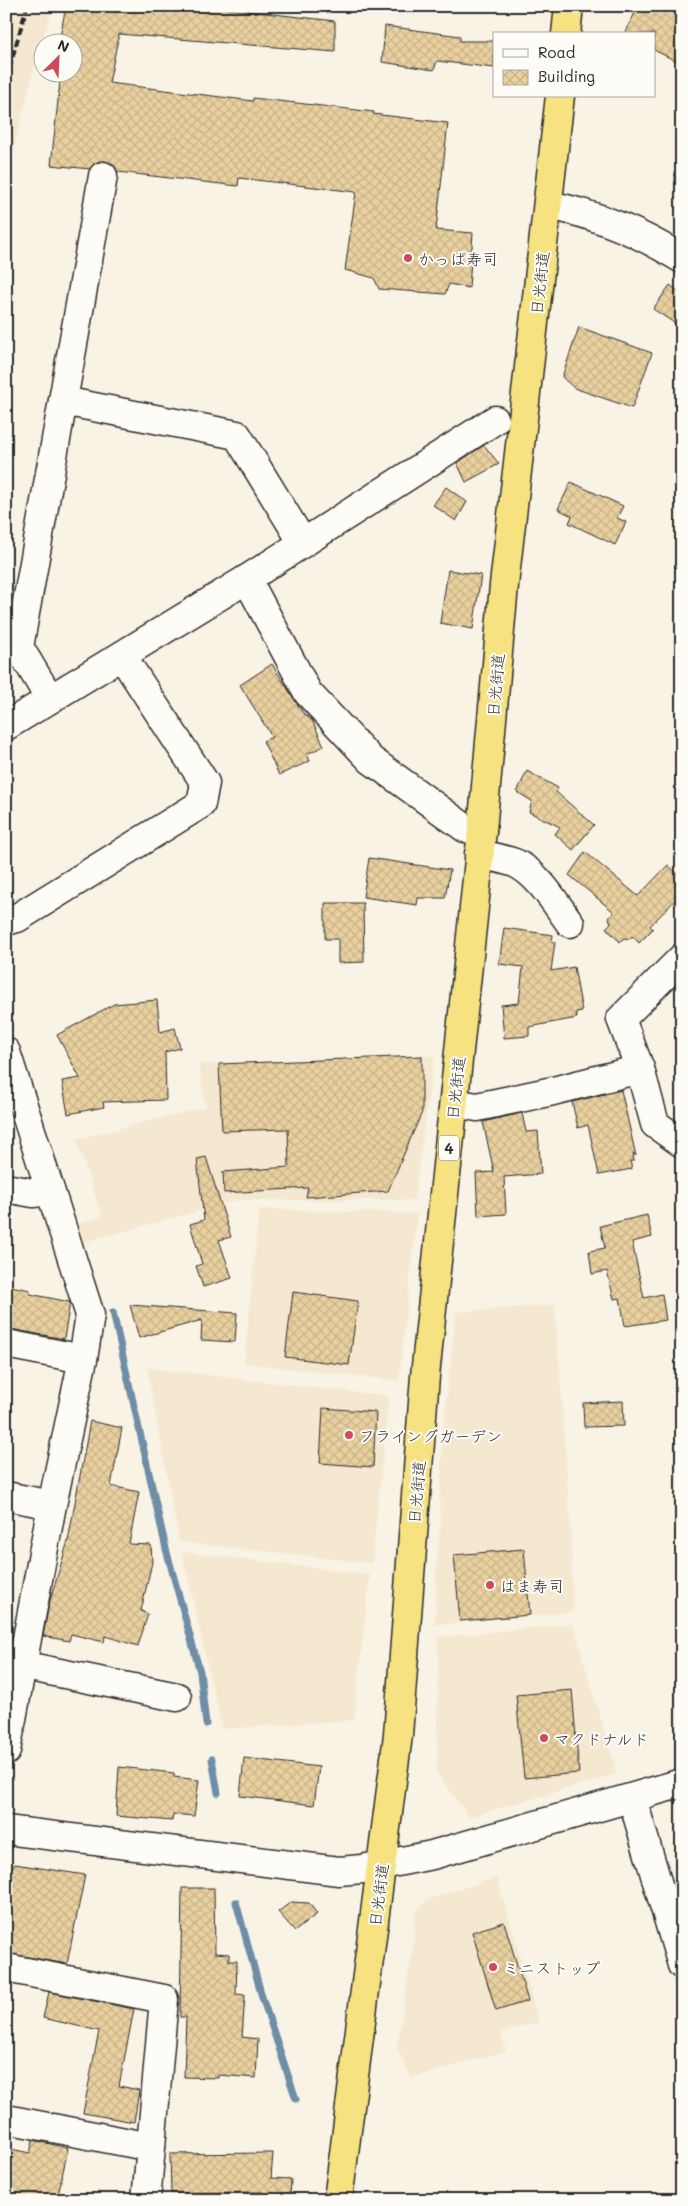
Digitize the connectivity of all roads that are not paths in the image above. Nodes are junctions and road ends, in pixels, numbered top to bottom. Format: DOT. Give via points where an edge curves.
graph roads {
  1 [pos="569,6"];
  2 [pos="566,32"];
  3 [pos="560,98"];
  4 [pos="103,176"];
  5 [pos="548,205"];
  6 [pos="682,260"];
  7 [pos="63,402"];
  8 [pos="494,420"];
  9 [pos="303,543"];
  10 [pos="247,579"];
  11 [pos="122,656"];
  12 [pos="50,699"];
  13 [pos="6,726"];
  14 [pos="480,843"];
  15 [pos="6,922"];
  16 [pos="570,923"];
  17 [pos="682,958"];
  18 [pos="6,1052"];
  19 [pos="640,1069"];
  20 [pos="454,1103"];
  21 [pos="682,1143"];
  22 [pos="6,1188"];
  23 [pos="50,1191"];
  24 [pos="6,1344"];
  25 [pos="83,1359"];
  26 [pos="6,1496"];
  27 [pos="52,1505"];
  28 [pos="14,1664"];
  29 [pos="177,1697"];
  30 [pos="6,1751"];
  31 [pos="682,1783"];
  32 [pos="632,1798"];
  33 [pos="6,1830"];
  34 [pos="382,1865"];
  35 [pos="682,1965"];
  36 [pos="6,1968"];
  37 [pos="6,2119"];
  38 [pos="151,2147"];
  39 [pos="340,2199"];
  40 [pos="146,2200"];
  1 -- 2 [label="highway"];
  3 -- 5 [label="highway, 日光街道 / 4"];
  4 -- 7 [label="street"];
  5 -- 6 [label="street" via="601,219 661,246"];
  5 -- 14 [label="highway, 日光街道 / 4" via="506,569"];
  7 -- 9 [label="street" via="237,435"];
  7 -- 12 [label="street" via="19,647"];
  8 -- 9 [label="street"];
  9 -- 10 [label="street"];
  10 -- 11 [label="street"];
  10 -- 14 [label="street" via="308,693 371,760"];
  11 -- 12 [label="street"];
  11 -- 15 [label="street" via="205,784 201,804"];
  12 -- 13 [label="street"];
  14 -- 16 [label="street" via="528,872"];
  14 -- 20 [label="highway, 日光街道 / 4"];
  17 -- 19 [label="street" via="621,1020"];
  18 -- 23 [label="street"];
  19 -- 20 [label="street" via="477,1106"];
  19 -- 21 [label="street" via="655,1124"];
  20 -- 34 [label="highway, 日光街道 / 4" via="424,1386 398,1734"];
  22 -- 23 [label="street"];
  23 -- 25 [label="street" via="90,1315"];
  24 -- 25 [label="street"];
  25 -- 27 [label="street"];
  26 -- 27 [label="street"];
  27 -- 28 [label="street"];
  28 -- 29 [label="street"];
  28 -- 30 [label="street"];
  31 -- 32 [label="street"];
  32 -- 34 [label="street" via="432,1855"];
  32 -- 35 [label="street"];
  33 -- 34 [label="street" via="296,1867 340,1871"];
  34 -- 39 [label="highway, 日光街道 / 4"];
  36 -- 38 [label="street" via="164,1999"];
  37 -- 38 [label="street"];
  38 -- 40 [label="street"];
}
